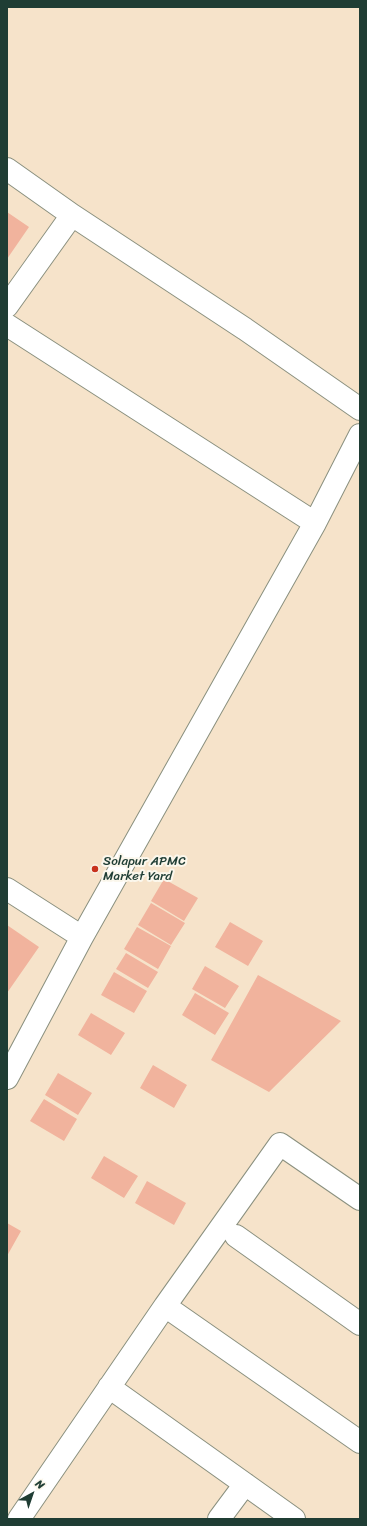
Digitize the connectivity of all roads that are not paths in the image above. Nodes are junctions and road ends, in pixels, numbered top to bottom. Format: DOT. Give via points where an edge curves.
graph roads {
  1 [pos="7,169"];
  2 [pos="72,215"];
  3 [pos="7,306"];
  4 [pos="7,325"];
  5 [pos="360,409"];
  6 [pos="360,435"];
  7 [pos="315,523"];
  8 [pos="7,889"];
  9 [pos="82,937"];
  10 [pos="9,1071"];
  11 [pos="360,1199"];
  12 [pos="236,1236"];
  13 [pos="165,1306"];
  14 [pos="360,1324"];
  15 [pos="109,1387"];
  16 [pos="360,1442"];
  17 [pos="245,1484"];
  18 [pos="19,1519"];
  19 [pos="219,1519"];
  20 [pos="294,1519"];
  1 -- 2 [label="street"];
  2 -- 3 [label="street"];
  2 -- 5 [label="street" via="245,329"];
  4 -- 7 [label="street"];
  6 -- 7 [label="street"];
  7 -- 9 [label="street"];
  8 -- 9 [label="street"];
  9 -- 10 [label="street"];
  11 -- 13 [label="street" via="280,1144"];
  12 -- 14 [label="street"];
  13 -- 15 [label="street"];
  13 -- 16 [label="street"];
  15 -- 17 [label="street"];
  15 -- 18 [label="street"];
  17 -- 19 [label="street"];
  17 -- 20 [label="street"];
}
